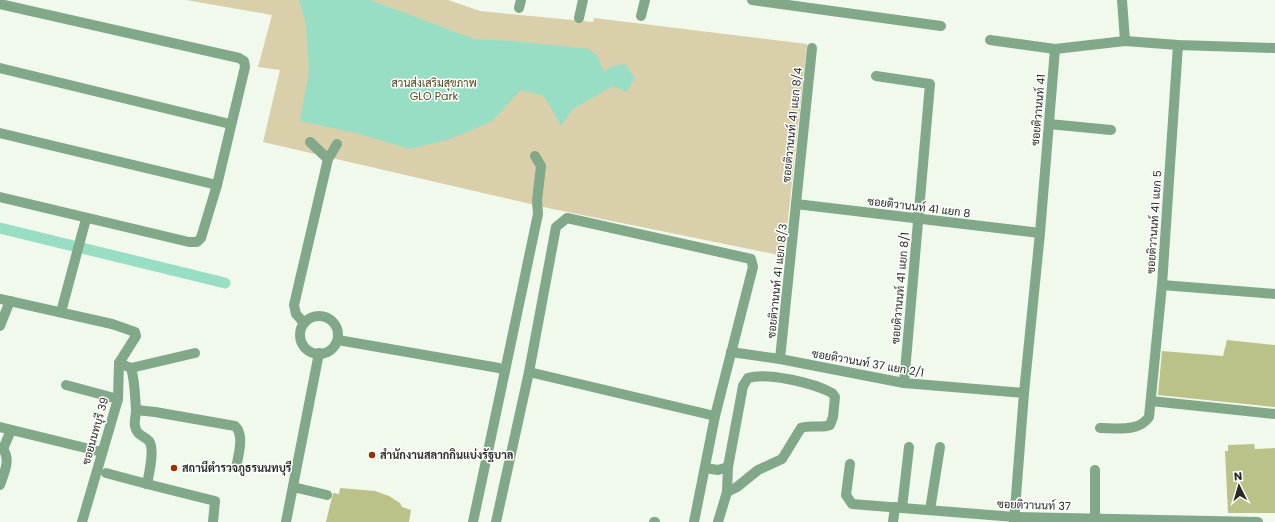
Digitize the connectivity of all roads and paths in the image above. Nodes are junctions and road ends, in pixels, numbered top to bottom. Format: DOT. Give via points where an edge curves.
graph roads {
  1 [pos="583,0"];
  2 [pos="645,0"];
  3 [pos="752,0"];
  4 [pos="1122,0"];
  5 [pos="0,4"];
  6 [pos="815,4"];
  7 [pos="641,16"];
  8 [pos="579,18"];
  9 [pos="941,26"];
  10 [pos="990,40"];
  11 [pos="1125,41"];
  12 [pos="1178,45"];
  13 [pos="812,48"];
  14 [pos="1275,48"];
  15 [pos="1055,49"];
  16 [pos="0,68"];
  17 [pos="876,76"];
  18 [pos="230,124"];
  19 [pos="1049,124"];
  20 [pos="1112,130"];
  21 [pos="0,133"];
  22 [pos="310,142"];
  23 [pos="337,144"];
  24 [pos="535,156"];
  25 [pos="328,159"];
  26 [pos="217,185"];
  27 [pos="0,197"];
  28 [pos="796,204"];
  29 [pos="86,219"];
  30 [pos="918,219"];
  31 [pos="1040,233"];
  32 [pos="1162,285"];
  33 [pos="1275,294"];
  34 [pos="5,300"];
  35 [pos="61,312"];
  36 [pos="304,324"];
  37 [pos="0,326"];
  38 [pos="338,340"];
  39 [pos="195,352"];
  40 [pos="731,352"];
  41 [pos="319,353"];
  42 [pos="780,359"];
  43 [pos="119,363"];
  44 [pos="130,368"];
  45 [pos="505,370"];
  46 [pos="529,372"];
  47 [pos="904,383"];
  48 [pos="66,385"];
  49 [pos="1024,393"];
  50 [pos="118,399"];
  51 [pos="1151,401"];
  52 [pos="136,410"];
  53 [pos="1275,414"];
  54 [pos="715,416"];
  55 [pos="0,427"];
  56 [pos="1100,428"];
  57 [pos="11,430"];
  58 [pos="909,447"];
  59 [pos="940,447"];
  60 [pos="2,448"];
  61 [pos="102,452"];
  62 [pos="850,464"];
  63 [pos="728,467"];
  64 [pos="236,468"];
  65 [pos="705,468"];
  66 [pos="1095,470"];
  67 [pos="106,473"];
  68 [pos="147,484"];
  69 [pos="0,485"];
  70 [pos="294,487"];
  71 [pos="727,492"];
  72 [pos="327,495"];
  73 [pos="898,508"];
  74 [pos="930,510"];
  75 [pos="1095,518"];
  76 [pos="1015,520"];
  77 [pos="1084,520"];
  78 [pos="1137,521"];
  79 [pos="1188,521"];
  80 [pos="82,522"];
  81 [pos="213,522"];
  82 [pos="286,522"];
  83 [pos="473,522"];
  84 [pos="496,522"];
  85 [pos="694,522"];
  86 [pos="718,522"];
  87 [pos="893,522"];
  88 [pos="1258,522"];
  1 -- 8 [label="street"];
  2 -- 7 [label="street"];
  3 -- 6 [label="street"];
  4 -- 11 [label="street"];
  5 -- 18 [label="street" via="239,58 244,61 245,67"];
  6 -- 9 [label="street"];
  10 -- 15 [label="street"];
  11 -- 12 [label="street"];
  11 -- 15 [label="street"];
  12 -- 14 [label="street"];
  12 -- 32 [label="street, ซอยติวานนท์ 41 แยก 5"];
  13 -- 28 [label="street, ซอยติวานนท์ 41 แยก 8/4"];
  15 -- 19 [label="street, ซอยติวานนท์ 41"];
  16 -- 18 [label="street"];
  17 -- 30 [label="street, ซอยติวานนท์ 41 แยก 8/1" via="930,84"];
  18 -- 26 [label="street"];
  19 -- 20 [label="street"];
  19 -- 31 [label="street, ซอยติวานนท์ 41"];
  21 -- 26 [label="street"];
  22 -- 25 [label="street"];
  23 -- 25 [label="street"];
  24 -- 45 [label="street" via="541,166 538,214"];
  25 -- 36 [label="street" via="294,305 296,314"];
  26 -- 29 [label="street" via="201,238 197,242"];
  27 -- 29 [label="street"];
  28 -- 30 [label="street, ซอยติวานนท์ 41 แยก 8"];
  28 -- 42 [label="street, ซอยติวานนท์ 41 แยก 8/3"];
  29 -- 35 [label="street"];
  30 -- 31 [label="street, ซอยติวานนท์ 41 แยก 8"];
  30 -- 47 [label="street, ซอยติวานนท์ 41 แยก 8/1"];
  31 -- 49 [label="street, ซอยติวานนท์ 41"];
  32 -- 33 [label="street"];
  32 -- 51 [label="street, ซอยติวานนท์ 41 แยก 5"];
  34 -- 35 [label="street"];
  34 -- 37 [label="street"];
  35 -- 43 [label="street" via="135,332 136,336"];
  36 -- 38 [label="street" via="314,317 327,318 337,327"];
  36 -- 41 [label="street" via="300,334 303,345 312,353"];
  38 -- 41 [label="street" via="330,351"];
  38 -- 45 [label="street"];
  39 -- 44 [label="street"];
  40 -- 42 [label="street, ซอยติวานนท์ 37 แยก 2/1"];
  40 -- 46 [label="street" via="753,267 751,258 567,218 556,227"];
  40 -- 54 [label="street"];
  41 -- 70 [label="street"];
  42 -- 47 [label="street, ซอยติวานนท์ 37 แยก 2/1"];
  43 -- 44 [label="street"];
  43 -- 50 [label="street, ซอยนนทบุรี 39"];
  44 -- 52 [label="street" via="134,377"];
  45 -- 83 [label="street"];
  46 -- 54 [label="street"];
  46 -- 84 [label="street"];
  47 -- 49 [label="street, ซอยติวานนท์ 37 แยก 2/1"];
  48 -- 50 [label="street"];
  49 -- 76 [label="street, ซอยติวานนท์ 41"];
  50 -- 61 [label="street, ซอยนนทบุรี 39"];
  51 -- 53 [label="street"];
  51 -- 56 [label="street, ซอยติวานนท์ 41 แยก 5" via="1149,417 1144,424 1134,428"];
  52 -- 64 [label="street" via="235,426 240,436"];
  52 -- 68 [label="street" via="135,425 138,434 149,441 152,448"];
  54 -- 65 [label="street"];
  55 -- 57 [label="street"];
  57 -- 60 [label="street"];
  57 -- 61 [label="street"];
  58 -- 73 [label="street"];
  59 -- 74 [label="street"];
  60 -- 69 [label="street" via="7,454 7,461"];
  61 -- 80 [label="street, ซอยนนทบุรี 39"];
  62 -- 73 [label="street, ซอยติวานนท์ 37" via="846,495 852,504"];
  63 -- 65 [label="street" via="718,470"];
  63 -- 71 [label="street"];
  63 -- 71 [label="street" via="743,386 748,378 757,375 795,381 828,390 835,397 830,425 822,428 801,428 782,459 758,470"];
  65 -- 85 [label="street"];
  66 -- 75 [label="street"];
  67 -- 68 [label="street"];
  68 -- 81 [label="street" via="215,501"];
  70 -- 72 [label="street"];
  70 -- 82 [label="street"];
  71 -- 86 [label="street"];
  73 -- 74 [label="street, ซอยติวานนท์ 37"];
  73 -- 87 [label="street"];
  74 -- 76 [label="street, ซอยติวานนท์ 37"];
  75 -- 77 [label="street, ซอยติวานนท์ 37"];
  75 -- 78 [label="street, ซอยติวานนท์ 37"];
  76 -- 77 [label="street, ซอยติวานนท์ 37"];
  78 -- 79 [label="street, ซอยติวานนท์ 37"];
  79 -- 88 [label="street, ซอยติวานนท์ 37"];
}
